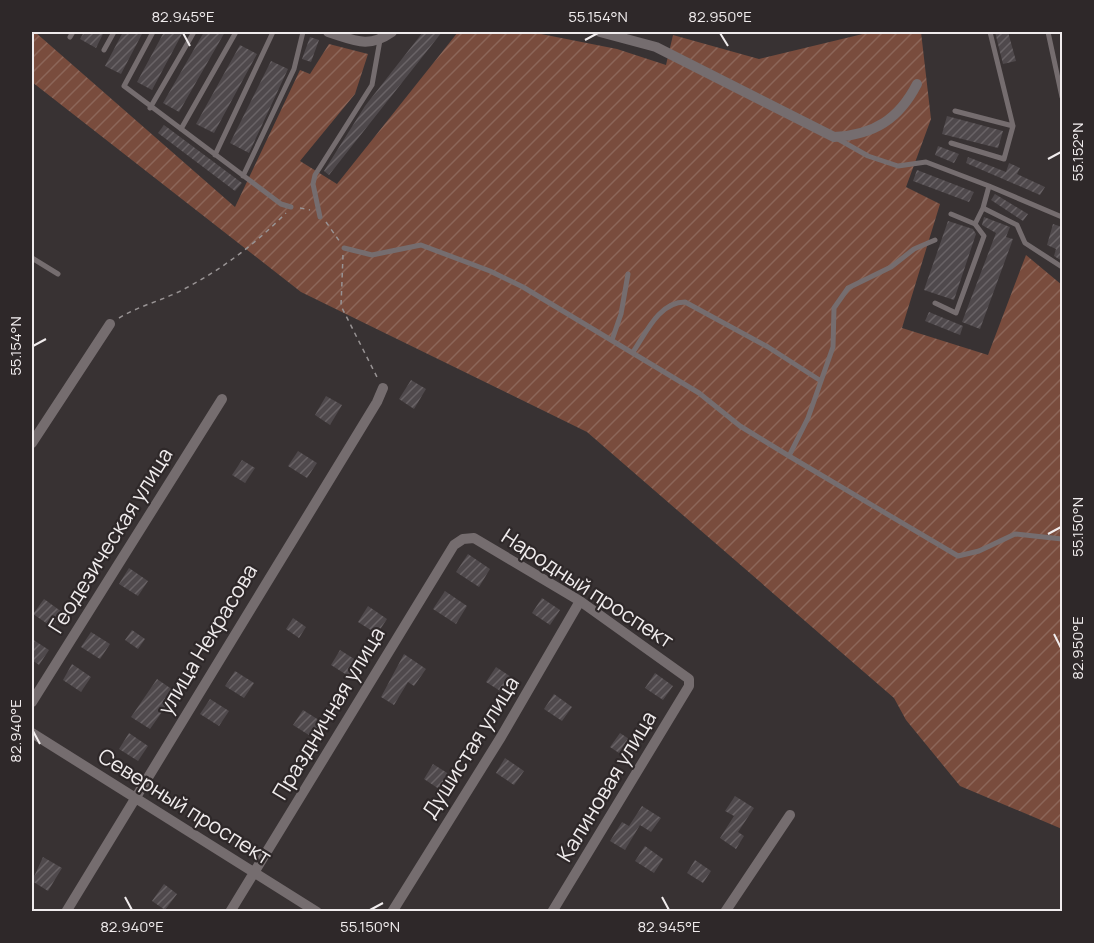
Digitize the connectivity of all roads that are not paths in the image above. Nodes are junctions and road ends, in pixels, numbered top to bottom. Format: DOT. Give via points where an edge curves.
graph roads {
  1 [pos="114,32"];
  2 [pos="153,32"];
  3 [pos="194,32"];
  4 [pos="236,32"];
  5 [pos="273,32"];
  6 [pos="303,32"];
  7 [pos="328,32"];
  8 [pos="392,32"];
  9 [pos="600,32"];
  10 [pos="990,32"];
  11 [pos="1048,32"];
  12 [pos="380,40"];
  13 [pos="104,50"];
  14 [pos="917,84"];
  15 [pos="1062,97"];
  16 [pos="150,108"];
  17 [pos="954,111"];
  18 [pos="1013,126"];
  19 [pos="181,129"];
  20 [pos="834,137"];
  21 [pos="951,143"];
  22 [pos="215,155"];
  23 [pos="243,176"];
  24 [pos="989,186"];
  25 [pos="291,207"];
  26 [pos="983,208"];
  27 [pos="951,214"];
  28 [pos="320,216"];
  29 [pos="1062,217"];
  30 [pos="975,224"];
  31 [pos="935,240"];
  32 [pos="344,248"];
  33 [pos="32,258"];
  34 [pos="1062,267"];
  35 [pos="58,274"];
  36 [pos="628,274"];
  37 [pos="935,303"];
  38 [pos="110,324"];
  39 [pos="612,340"];
  40 [pos="633,352"];
  41 [pos="821,381"];
  42 [pos="383,388"];
  43 [pos="222,399"];
  44 [pos="32,443"];
  45 [pos="789,456"];
  46 [pos="464,539"];
  47 [pos="1062,539"];
  48 [pos="580,601"];
  49 [pos="688,679"];
  50 [pos="32,702"];
  51 [pos="32,733"];
  52 [pos="134,797"];
  53 [pos="790,814"];
  54 [pos="254,872"];
  55 [pos="66,912"];
  56 [pos="230,912"];
  57 [pos="317,912"];
  58 [pos="392,912"];
  59 [pos="552,912"];
  60 [pos="725,912"];
  1 -- 13 [label="lane"];
  2 -- 16 [label="lane" via="124,86"];
  3 -- 16 [label="lane"];
  4 -- 19 [label="lane"];
  5 -- 22 [label="lane"];
  6 -- 23 [label="lane" via="294,69"];
  7 -- 12 [label="street" via="358,42"];
  8 -- 12 [label="street"];
  9 -- 20 [label="street" via="656,47"];
  10 -- 18 [label="lane"];
  11 -- 15 [label="lane"];
  12 -- 28 [label="lane" via="372,85 315,175 313,184"];
  14 -- 20 [label="street" via="905,106 884,123 853,136"];
  16 -- 19 [label="lane"];
  17 -- 18 [label="lane"];
  18 -- 21 [label="lane" via="1004,159"];
  19 -- 22 [label="lane"];
  20 -- 24 [label="lane" via="868,156 898,166 926,162"];
  22 -- 23 [label="lane"];
  23 -- 25 [label="lane"];
  24 -- 26 [label="lane"];
  24 -- 29 [label="lane"];
  26 -- 30 [label="lane"];
  26 -- 34 [label="lane" via="1017,225 1025,243"];
  27 -- 30 [label="lane"];
  30 -- 37 [label="lane" via="984,236 956,313"];
  31 -- 41 [label="lane" via="848,288 834,308 833,346"];
  32 -- 39 [label="lane" via="372,255 421,245 490,271"];
  33 -- 35 [label="lane"];
  36 -- 39 [label="lane"];
  38 -- 44 [label="street"];
  39 -- 40 [label="lane"];
  40 -- 41 [label="lane" via="663,309 674,302 685,302"];
  40 -- 45 [label="lane"];
  41 -- 45 [label="lane"];
  42 -- 52 [label="street, улица Некрасова"];
  43 -- 50 [label="street, Геодезическая улица"];
  45 -- 47 [label="lane" via="958,556 1015,534"];
  46 -- 48 [label="street, Народный проспект" via="474,538"];
  46 -- 54 [label="street, Праздничная улица" via="454,545 415,606"];
  48 -- 49 [label="street, Народный проспект"];
  48 -- 58 [label="street, Душистая улица"];
  49 -- 59 [label="street, Калиновая улица" via="689,686"];
  51 -- 52 [label="street, Северный проспект"];
  52 -- 54 [label="street, Северный проспект"];
  52 -- 55 [label="street, улица Некрасова"];
  53 -- 60 [label="street"];
  54 -- 56 [label="street, Праздничная улица"];
  54 -- 57 [label="street, Северный проспект"];
}
